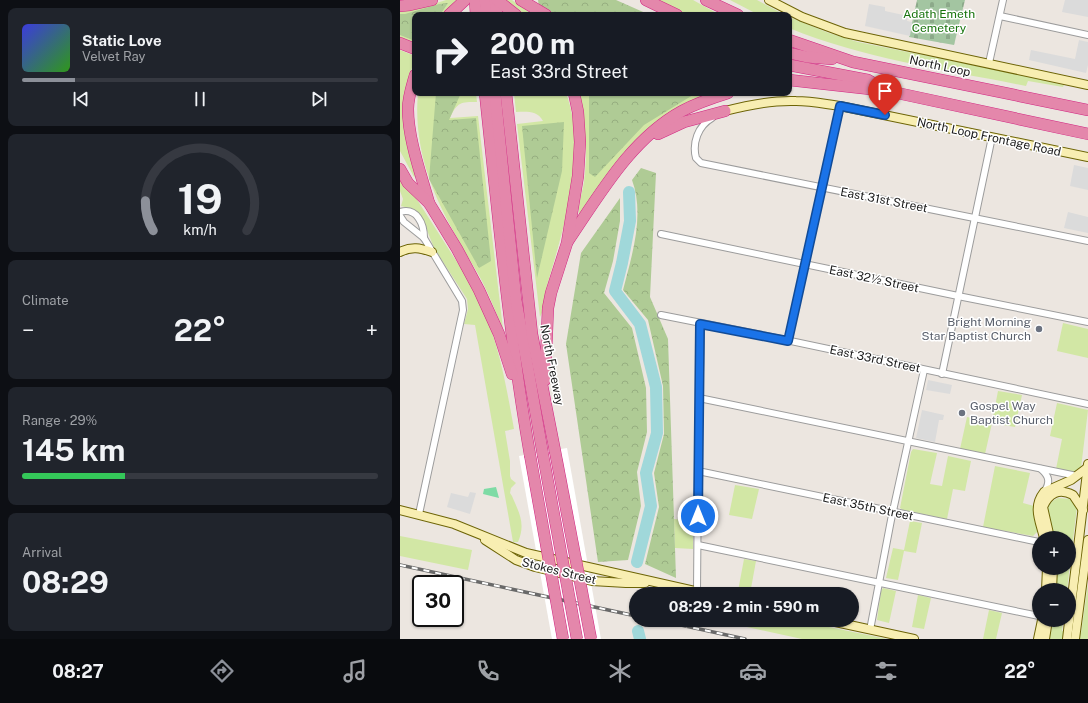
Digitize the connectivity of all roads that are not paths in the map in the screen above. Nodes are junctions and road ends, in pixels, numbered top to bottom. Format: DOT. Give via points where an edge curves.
graph roads {
  1 [pos="432,0"];
  2 [pos="465,0"];
  3 [pos="475,0"];
  4 [pos="485,0"];
  5 [pos="496,0"];
  6 [pos="521,0"];
  7 [pos="646,0"];
  8 [pos="706,0"];
  9 [pos="769,0"];
  10 [pos="1003,0"];
  11 [pos="716,3"];
  12 [pos="400,6"];
  13 [pos="452,12"];
  14 [pos="476,12"];
  15 [pos="486,12"];
  16 [pos="497,12"];
  17 [pos="512,12"];
  18 [pos="541,12"];
  19 [pos="670,12"];
  20 [pos="732,12"];
  21 [pos="1000,16"];
  22 [pos="1088,35"];
  23 [pos="792,41"];
  24 [pos="400,43"];
  25 [pos="412,48"];
  26 [pos="792,54"];
  27 [pos="853,62"];
  28 [pos="989,63"];
  29 [pos="792,66"];
  30 [pos="792,80"];
  31 [pos="802,82"];
  32 [pos="412,84"];
  33 [pos="792,84"];
  34 [pos="1088,85"];
  35 [pos="888,91"];
  36 [pos="487,96"];
  37 [pos="495,96"];
  38 [pos="505,96"];
  39 [pos="575,96"];
  40 [pos="719,96"];
  41 [pos="840,106"];
  42 [pos="1088,110"];
  43 [pos="725,111"];
  44 [pos="498,117"];
  45 [pos="1088,134"];
  46 [pos="992,137"];
  47 [pos="643,140"];
  48 [pos="1088,157"];
  49 [pos="400,169"];
  50 [pos="821,187"];
  51 [pos="429,203"];
  52 [pos="400,212"];
  53 [pos="400,216"];
  54 [pos="975,218"];
  55 [pos="661,234"];
  56 [pos="424,238"];
  57 [pos="1088,241"];
  58 [pos="567,243"];
  59 [pos="400,252"];
  60 [pos="432,252"];
  61 [pos="805,264"];
  62 [pos="958,296"];
  63 [pos="661,315"];
  64 [pos="1088,322"];
  65 [pos="700,324"];
  66 [pos="788,341"];
  67 [pos="924,370"];
  68 [pos="942,374"];
  69 [pos="544,394"];
  70 [pos="699,398"];
  71 [pos="521,403"];
  72 [pos="1088,404"];
  73 [pos="908,441"];
  74 [pos="1088,464"];
  75 [pos="1040,468"];
  76 [pos="1088,468"];
  77 [pos="698,471"];
  78 [pos="1077,476"];
  79 [pos="1044,492"];
  80 [pos="400,510"];
  81 [pos="1083,510"];
  82 [pos="892,512"];
  83 [pos="419,514"];
  84 [pos="1042,531"];
  85 [pos="1048,531"];
  86 [pos="474,532"];
  87 [pos="1088,540"];
  88 [pos="1032,541"];
  89 [pos="698,545"];
  90 [pos="653,583"];
  91 [pos="878,583"];
  92 [pos="673,587"];
  93 [pos="697,587"];
  94 [pos="1032,615"];
  95 [pos="857,627"];
  96 [pos="1041,627"];
  97 [pos="1047,627"];
  98 [pos="870,630"];
  99 [pos="1071,635"];
  100 [pos="563,639"];
  101 [pos="577,639"];
  102 [pos="591,639"];
  103 [pos="914,639"];
  104 [pos="1038,639"];
  105 [pos="1044,639"];
  1 -- 12 [label="highway"];
  2 -- 13 [label="highway"];
  3 -- 14 [label="highway"];
  4 -- 15 [label="highway"];
  5 -- 16 [label="highway"];
  5 -- 17 [label="highway"];
  6 -- 18 [label="highway"];
  7 -- 19 [label="highway"];
  8 -- 11 [label="highway"];
  9 -- 28 [label="main road" via="802,17 845,32"];
  10 -- 21 [label="street"];
  11 -- 20 [label="highway"];
  21 -- 22 [label="street"];
  21 -- 28 [label="street"];
  23 -- 27 [label="highway, North Loop"];
  24 -- 25 [label="highway"];
  26 -- 27 [label="highway"];
  27 -- 42 [label="highway, North Loop"];
  28 -- 34 [label="main road"];
  29 -- 35 [label="highway" via="868,80"];
  30 -- 31 [label="highway"];
  31 -- 33 [label="highway"];
  31 -- 35 [label="highway"];
  32 -- 51 [label="highway" via="408,109 411,134"];
  35 -- 45 [label="highway"];
  36 -- 44 [label="highway, North Freeway"];
  37 -- 44 [label="highway, North Freeway"];
  38 -- 44 [label="highway, North Freeway"];
  39 -- 58 [label="highway" via="580,142 578,176"];
  40 -- 47 [label="highway" via="681,111"];
  41 -- 43 [label="main road, North Loop Frontage Road" via="795,100 754,104"];
  41 -- 46 [label="main road, North Loop Frontage Road"];
  41 -- 50 [label="street"];
  43 -- 47 [label="highway" via="684,122"];
  43 -- 50 [label="street, East 31st Street" via="705,122 699,129 695,149 697,160 705,164"];
  44 -- 69 [label="highway, North Freeway" via="532,334"];
  44 -- 71 [label="highway, North Freeway" via="507,297"];
  44 -- 101 [label="highway, North Freeway, bridge" via="516,300"];
  46 -- 48 [label="main road, North Loop Frontage Road"];
  46 -- 54 [label="street"];
  47 -- 58 [label="highway" via="623,162"];
  49 -- 51 [label="highway" via="408,183"];
  50 -- 54 [label="street, East 31st Street"];
  50 -- 61 [label="street"];
  51 -- 71 [label="highway" via="479,290 499,334"];
  52 -- 56 [label="street" via="407,210 419,218"];
  53 -- 56 [label="street"];
  54 -- 57 [label="street, East 31st Street"];
  54 -- 62 [label="street"];
  55 -- 61 [label="street, East 32½ Street"];
  56 -- 60 [label="street"];
  58 -- 69 [label="highway" via="548,308"];
  59 -- 60 [label="main road" via="414,248"];
  60 -- 83 [label="street" via="462,301 463,310"];
  61 -- 62 [label="street, East 32½ Street"];
  61 -- 66 [label="street"];
  62 -- 64 [label="street, East 32½ Street"];
  62 -- 68 [label="street"];
  63 -- 65 [label="street, East 33rd Street"];
  65 -- 66 [label="street, East 33rd Street"];
  65 -- 70 [label="street"];
  66 -- 67 [label="street, East 33rd Street"];
  67 -- 68 [label="street, East 33rd Street"];
  67 -- 73 [label="street"];
  68 -- 72 [label="street, East 33rd Street"];
  69 -- 102 [label="highway, North Freeway, bridge"];
  70 -- 73 [label="street"];
  70 -- 77 [label="street"];
  71 -- 100 [label="highway, North Freeway, bridge"];
  73 -- 75 [label="street"];
  73 -- 82 [label="street"];
  74 -- 76 [label="main road"];
  75 -- 78 [label="street"];
  75 -- 79 [label="street" via="1048,478 1048,487"];
  76 -- 78 [label="main road"];
  76 -- 81 [label="main road"];
  77 -- 82 [label="street, East 35th Street"];
  77 -- 89 [label="street"];
  78 -- 79 [label="main road"];
  79 -- 84 [label="main road" via="1037,504"];
  80 -- 83 [label="main road, Stokes Street"];
  81 -- 85 [label="main road" via="1073,495 1062,491 1053,494 1043,508"];
  81 -- 99 [label="main road"];
  82 -- 88 [label="street, East 35th Street"];
  82 -- 91 [label="street"];
  83 -- 86 [label="main road, Stokes Street"];
  86 -- 90 [label="main road, Stokes Street" via="526,553"];
  86 -- 90 [label="main road, Stokes Street" via="516,560 535,568 592,581"];
  87 -- 99 [label="main road"];
  89 -- 91 [label="street"];
  89 -- 93 [label="street"];
  90 -- 92 [label="main road, Stokes Street"];
  91 -- 94 [label="street"];
  91 -- 98 [label="street"];
  95 -- 98 [label="main road"];
  96 -- 104 [label="main road"];
  97 -- 105 [label="main road"];
  98 -- 103 [label="main road"];
}
